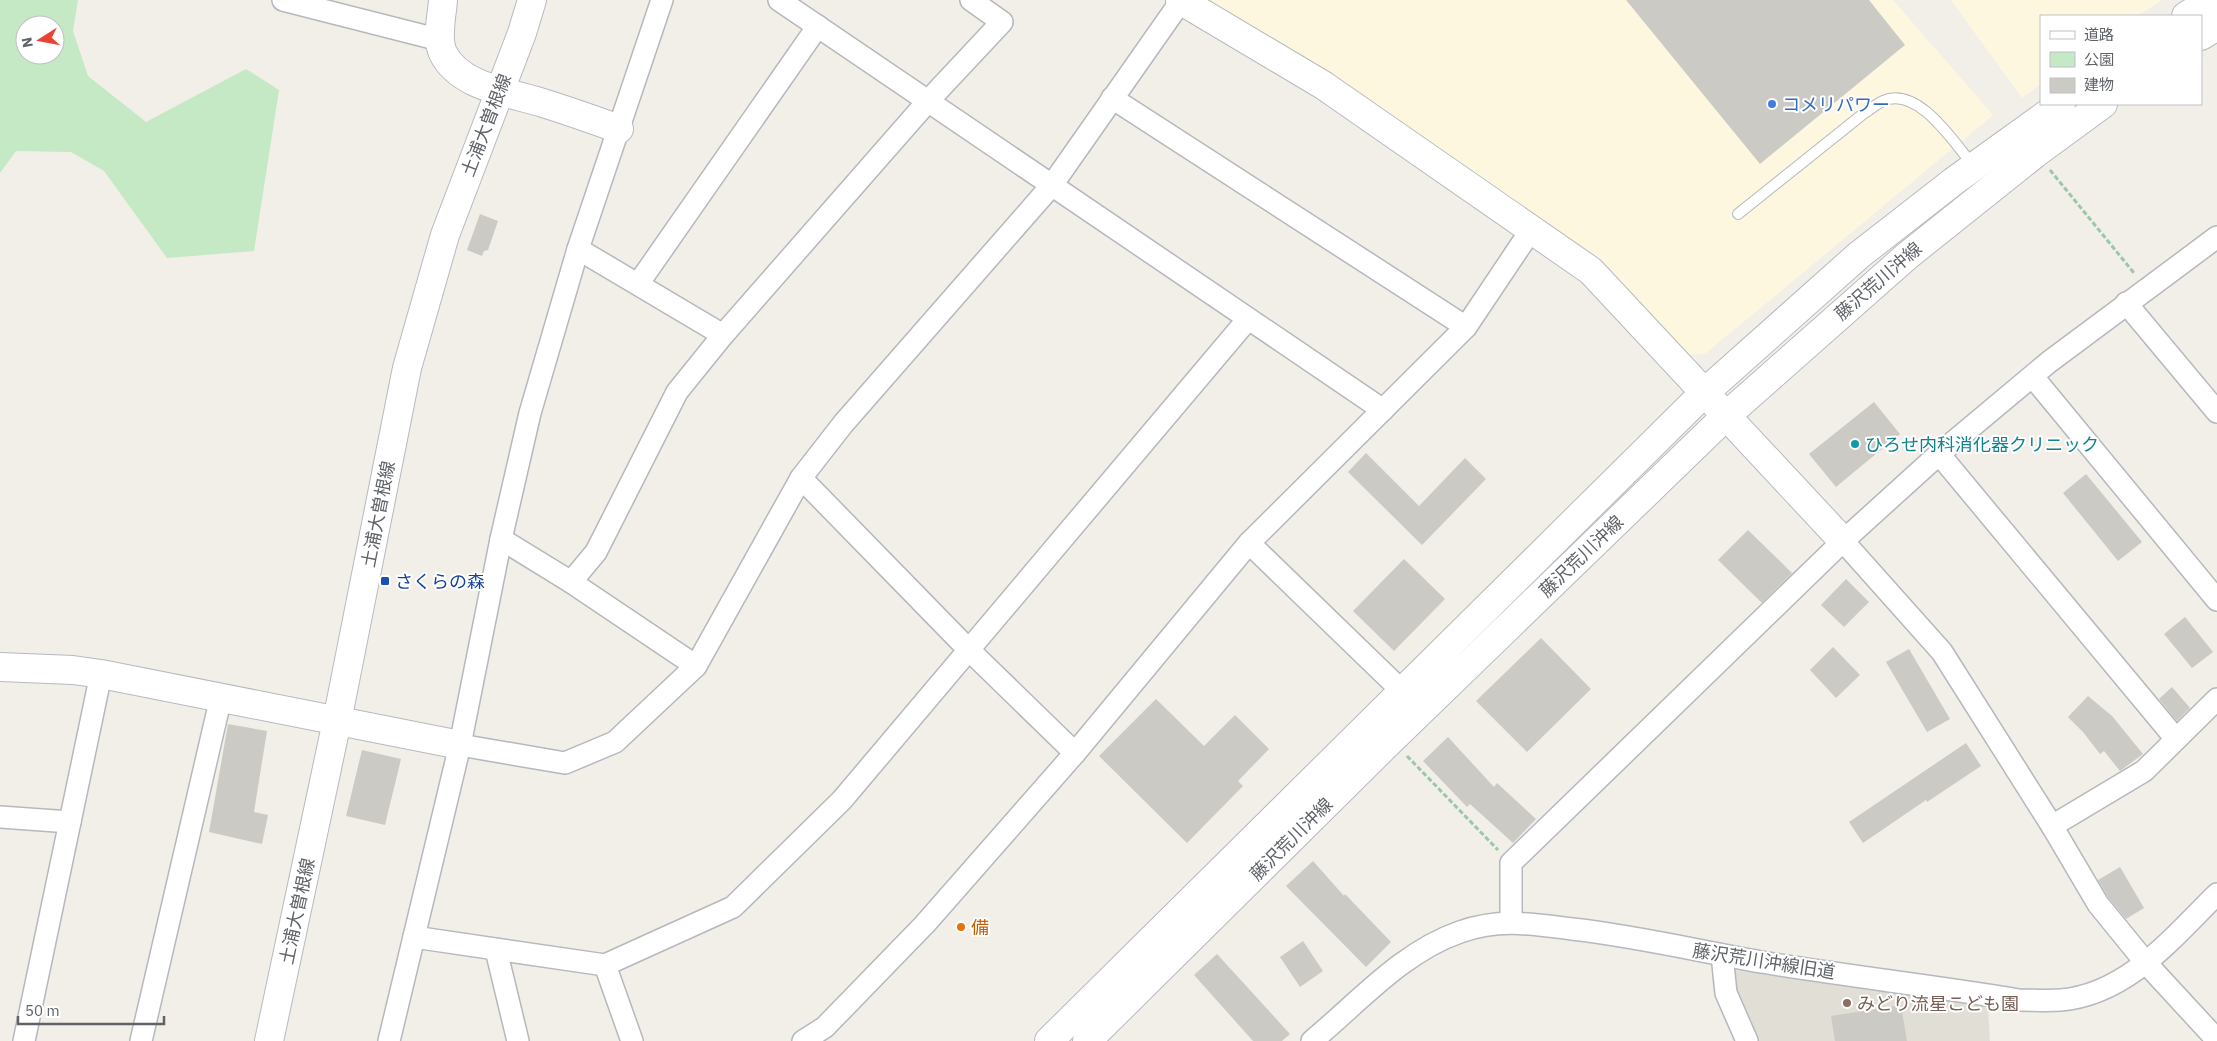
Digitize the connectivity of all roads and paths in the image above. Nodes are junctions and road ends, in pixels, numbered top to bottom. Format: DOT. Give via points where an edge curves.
graph roads {
  1 [pos="283,0"];
  2 [pos="443,0"];
  3 [pos="532,0"];
  4 [pos="662,0"];
  5 [pos="779,0"];
  6 [pos="970,0"];
  7 [pos="2212,0"];
  8 [pos="1180,1"];
  9 [pos="2188,15"];
  10 [pos="818,26"];
  11 [pos="2217,26"];
  12 [pos="2202,35"];
  13 [pos="440,40"];
  14 [pos="498,91"];
  15 [pos="1112,98"];
  16 [pos="928,101"];
  17 [pos="2060,105"];
  18 [pos="2102,105"];
  19 [pos="619,129"];
  20 [pos="1974,167"];
  21 [pos="2048,167"];
  22 [pos="1052,185"];
  23 [pos="1738,214"];
  24 [pos="1531,230"];
  25 [pos="2217,238"];
  26 [pos="578,249"];
  27 [pos="638,284"];
  28 [pos="2146,288"];
  29 [pos="2126,303"];
  30 [pos="1248,318"];
  31 [pos="1466,327"];
  32 [pos="723,335"];
  33 [pos="2033,377"];
  34 [pos="1703,394"];
  35 [pos="1383,410"];
  36 [pos="2217,412"];
  37 [pos="1726,416"];
  38 [pos="1939,454"];
  39 [pos="801,478"];
  40 [pos="501,539"];
  41 [pos="1843,541"];
  42 [pos="1249,543"];
  43 [pos="571,582"];
  44 [pos="2217,600"];
  45 [pos="968,649"];
  46 [pos="696,666"];
  47 [pos="0,667"];
  48 [pos="101,674"];
  49 [pos="1403,692"];
  50 [pos="221,697"];
  51 [pos="2217,700"];
  52 [pos="337,720"];
  53 [pos="2176,739"];
  54 [pos="1392,740"];
  55 [pos="460,745"];
  56 [pos="1075,753"];
  57 [pos="0,818"];
  58 [pos="70,822"];
  59 [pos="2052,826"];
  60 [pos="1511,863"];
  61 [pos="2217,894"];
  62 [pos="1511,922"];
  63 [pos="414,937"];
  64 [pos="496,950"];
  65 [pos="1722,955"];
  66 [pos="2146,963"];
  67 [pos="605,965"];
  68 [pos="2217,1040"];
  69 [pos="24,1041"];
  70 [pos="141,1041"];
  71 [pos="269,1041"];
  72 [pos="390,1041"];
  73 [pos="518,1041"];
  74 [pos="632,1041"];
  75 [pos="803,1041"];
  76 [pos="1049,1041"];
  77 [pos="1087,1041"];
  78 [pos="1312,1041"];
  79 [pos="1747,1041"];
  1 -- 13 [label="street"];
  2 -- 13 [label="main road"];
  3 -- 14 [label="main road, 土浦大曽根線"];
  4 -- 19 [label="street"];
  5 -- 10 [label="street"];
  6 -- 16 [label="street" via="1002,22"];
  7 -- 9 [label="main road"];
  8 -- 15 [label="street"];
  8 -- 24 [label="main road" via="1323,85"];
  10 -- 16 [label="street"];
  10 -- 27 [label="street"];
  11 -- 12 [label="main road"];
  13 -- 14 [label="main road" via="448,62 475,82"];
  14 -- 19 [label="main road"];
  14 -- 52 [label="main road, 土浦大曽根線" via="445,235 407,368"];
  15 -- 22 [label="street"];
  15 -- 31 [label="street"];
  16 -- 22 [label="street"];
  16 -- 32 [label="street"];
  17 -- 20 [label="main road, 藤沢荒川沖線"];
  18 -- 37 [label="main road, 藤沢荒川沖線" via="1914,250"];
  19 -- 26 [label="street"];
  20 -- 23 [label="lane" via="1927,111 1906,99 1885,100"];
  20 -- 34 [label="main road, 藤沢荒川沖線" via="1859,255"];
  21 -- 28 [label="path"];
  22 -- 30 [label="street"];
  22 -- 39 [label="street" via="843,424"];
  24 -- 31 [label="street"];
  24 -- 34 [label="main road" via="1591,271"];
  25 -- 28 [label="street"];
  26 -- 27 [label="street"];
  26 -- 40 [label="street" via="530,413"];
  27 -- 32 [label="street"];
  28 -- 29 [label="street"];
  29 -- 33 [label="street"];
  29 -- 36 [label="street"];
  30 -- 35 [label="street"];
  30 -- 45 [label="street"];
  31 -- 35 [label="street"];
  32 -- 43 [label="street" via="677,392 596,552"];
  33 -- 38 [label="street"];
  33 -- 44 [label="street"];
  34 -- 37 [label="main road"];
  34 -- 49 [label="main road, 藤沢荒川沖線"];
  35 -- 42 [label="street"];
  37 -- 41 [label="main road"];
  37 -- 54 [label="main road, 藤沢荒川沖線"];
  38 -- 41 [label="street"];
  38 -- 53 [label="street"];
  39 -- 45 [label="street"];
  39 -- 46 [label="street"];
  40 -- 43 [label="street"];
  40 -- 55 [label="street"];
  41 -- 59 [label="street" via="1942,652"];
  41 -- 60 [label="street"];
  42 -- 49 [label="street"];
  42 -- 56 [label="street"];
  43 -- 46 [label="street"];
  45 -- 56 [label="street"];
  45 -- 67 [label="street" via="842,800 733,907"];
  46 -- 55 [label="street" via="615,742 565,763"];
  47 -- 48 [label="main road"];
  48 -- 50 [label="main road"];
  48 -- 58 [label="street"];
  49 -- 76 [label="main road, 藤沢荒川沖線"];
  50 -- 52 [label="main road"];
  50 -- 70 [label="street"];
  51 -- 53 [label="street"];
  52 -- 55 [label="main road"];
  52 -- 71 [label="main road, 土浦大曽根線"];
  53 -- 59 [label="street" via="2144,771"];
  54 -- 60 [label="path"];
  54 -- 77 [label="main road, 藤沢荒川沖線"];
  55 -- 63 [label="street"];
  56 -- 75 [label="street" via="926,924 825,1027"];
  57 -- 58 [label="street"];
  58 -- 69 [label="street"];
  59 -- 66 [label="street" via="2098,904"];
  60 -- 62 [label="street"];
  61 -- 66 [label="street, 藤沢荒川沖線旧道"];
  62 -- 65 [label="street, 藤沢荒川沖線旧道" via="1616,934"];
  62 -- 78 [label="street, 藤沢荒川沖線旧道" via="1461,932 1438,941 1382,980"];
  63 -- 64 [label="street"];
  63 -- 72 [label="street"];
  64 -- 67 [label="street"];
  64 -- 73 [label="street"];
  65 -- 66 [label="street, 藤沢荒川沖線旧道" via="2019,1000 2062,1000 2094,993"];
  65 -- 79 [label="street" via="1726,993"];
  66 -- 68 [label="street"];
  67 -- 74 [label="street"];
}
